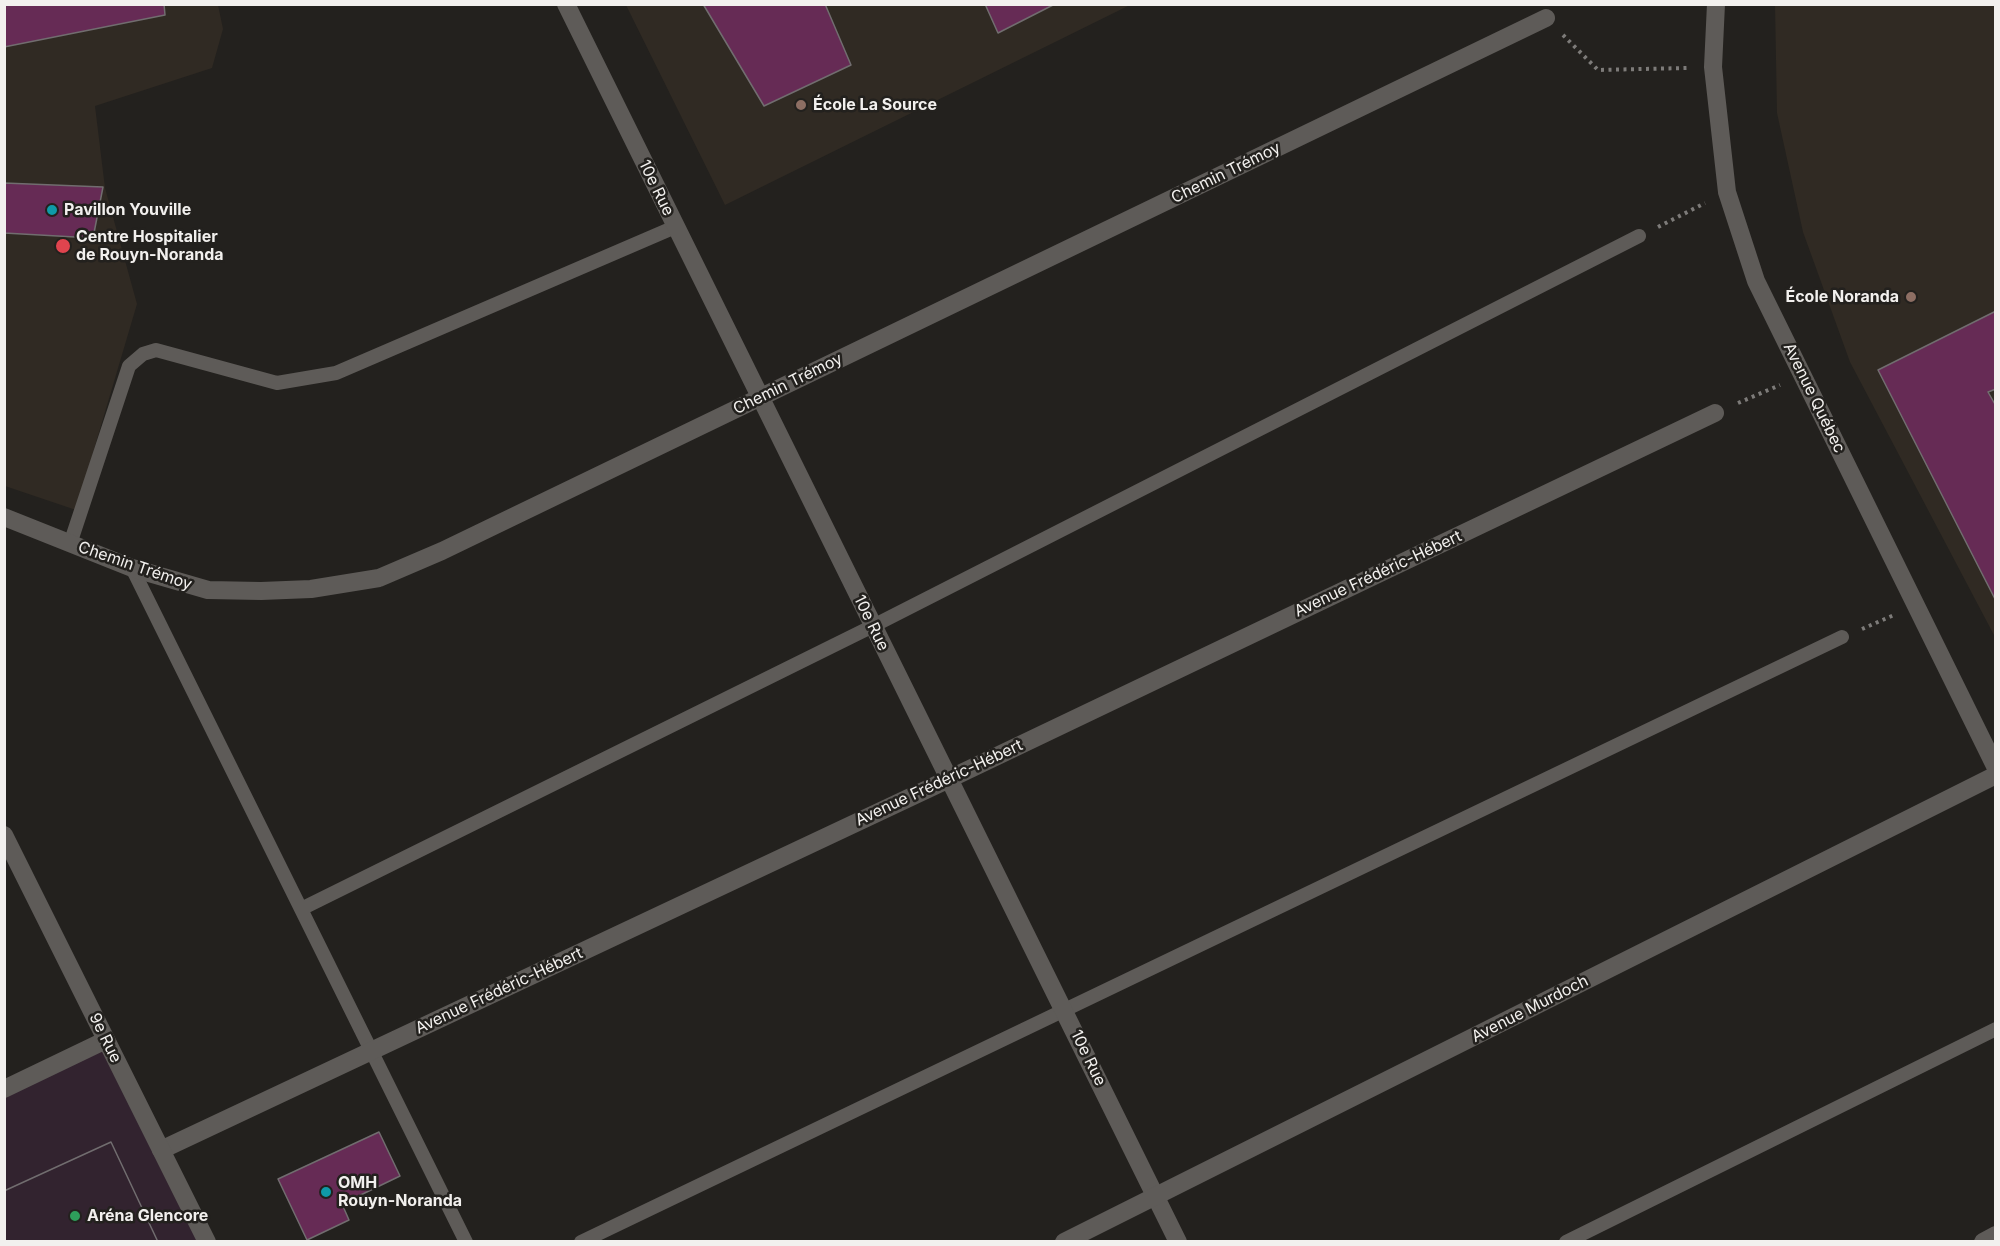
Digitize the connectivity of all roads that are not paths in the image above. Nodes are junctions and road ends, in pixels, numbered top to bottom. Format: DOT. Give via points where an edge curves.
graph roads {
  1 [pos="566,4"];
  2 [pos="1716,4"];
  3 [pos="1546,18"];
  4 [pos="675,227"];
  5 [pos="1639,236"];
  6 [pos="760,398"];
  7 [pos="1715,413"];
  8 [pos="4,517"];
  9 [pos="70,544"];
  10 [pos="132,568"];
  11 [pos="873,626"];
  12 [pos="1842,637"];
  13 [pos="1995,768"];
  14 [pos="1995,775"];
  15 [pos="949,779"];
  16 [pos="4,835"];
  17 [pos="301,909"];
  18 [pos="1064,1011"];
  19 [pos="1995,1029"];
  20 [pos="106,1040"];
  21 [pos="372,1051"];
  22 [pos="4,1089"];
  23 [pos="161,1150"];
  24 [pos="1156,1196"];
  25 [pos="1995,1236"];
  26 [pos="207,1242"];
  27 [pos="466,1242"];
  28 [pos="581,1242"];
  29 [pos="1064,1242"];
  30 [pos="1178,1242"];
  31 [pos="1566,1242"];
  32 [pos="1983,1242"];
  1 -- 4 [label="street, 10e Rue"];
  2 -- 13 [label="street, Avenue Québec" via="1713,67 1727,192 1756,281"];
  3 -- 6 [label="street, Chemin Trémoy"];
  4 -- 6 [label="street, 10e Rue"];
  4 -- 9 [label="lane" via="336,373 277,383 156,350 143,354 129,366"];
  5 -- 11 [label="lane"];
  6 -- 10 [label="street, Chemin Trémoy" via="379,578 311,589 208,590"];
  6 -- 11 [label="street, 10e Rue"];
  7 -- 15 [label="street, Avenue Frédéric-Hébert"];
  8 -- 9 [label="street, Chemin Trémoy"];
  9 -- 10 [label="street, Chemin Trémoy"];
  10 -- 17 [label="lane"];
  11 -- 15 [label="street, 10e Rue"];
  11 -- 17 [label="lane"];
  12 -- 18 [label="lane"];
  14 -- 24 [label="street, Avenue Murdoch"];
  15 -- 18 [label="street, 10e Rue"];
  15 -- 21 [label="street, Avenue Frédéric-Hébert"];
  16 -- 20 [label="street, 9e Rue"];
  17 -- 21 [label="lane"];
  18 -- 24 [label="street, 10e Rue"];
  18 -- 28 [label="lane"];
  19 -- 31 [label="lane"];
  20 -- 22 [label="street"];
  20 -- 23 [label="street, 9e Rue"];
  21 -- 23 [label="street, Avenue Frédéric-Hébert"];
  21 -- 27 [label="lane"];
  23 -- 26 [label="street, 9e Rue"];
  24 -- 29 [label="street, Avenue Murdoch"];
  24 -- 30 [label="street, 10e Rue"];
  25 -- 32 [label="street"];
}
